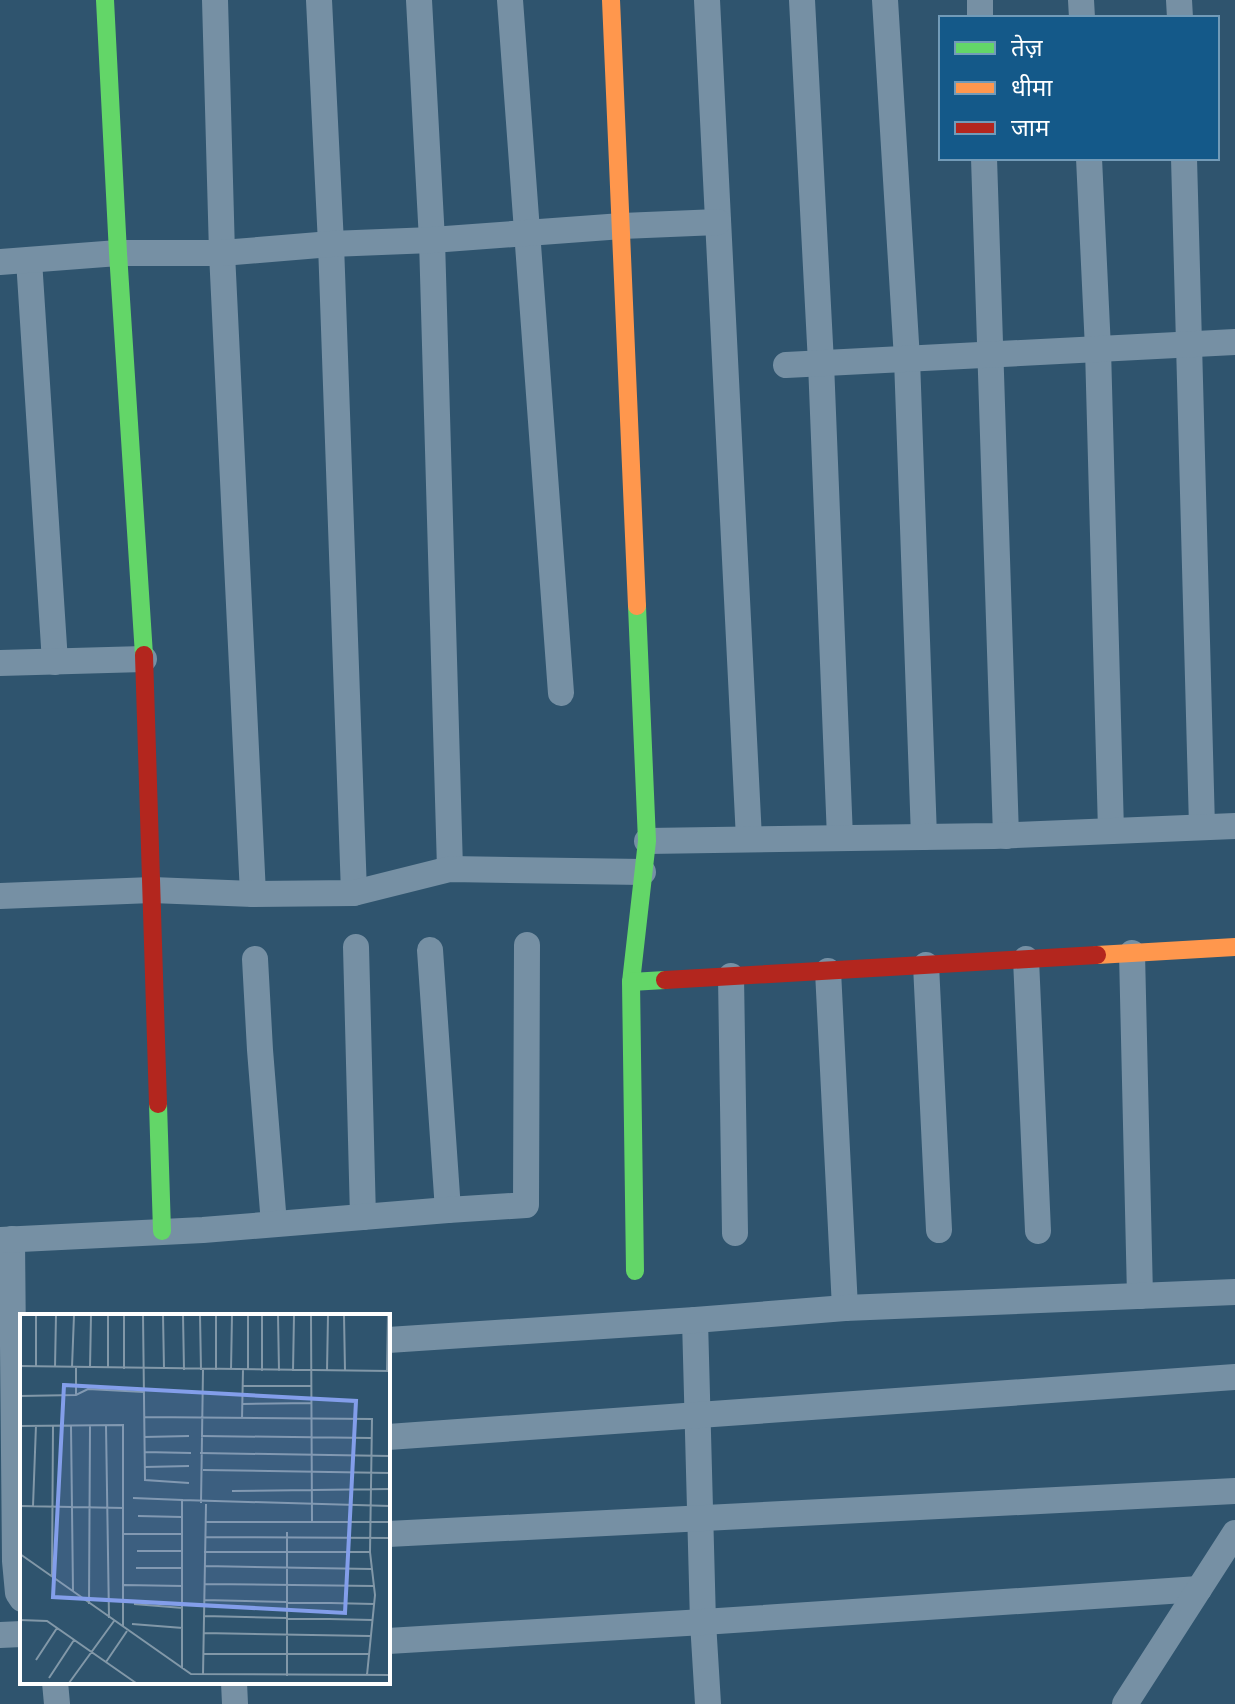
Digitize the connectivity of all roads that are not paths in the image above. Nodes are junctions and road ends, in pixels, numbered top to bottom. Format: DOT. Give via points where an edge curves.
graph roads {
  1 [pos="105,0"];
  2 [pos="215,0"];
  3 [pos="319,0"];
  4 [pos="419,0"];
  5 [pos="510,0"];
  6 [pos="611,0"];
  7 [pos="707,0"];
  8 [pos="802,0"];
  9 [pos="885,0"];
  10 [pos="984,160"];
  11 [pos="1089,160"];
  12 [pos="1184,160"];
  13 [pos="718,222"];
  14 [pos="622,226"];
  15 [pos="526,233"];
  16 [pos="432,240"];
  17 [pos="331,244"];
  18 [pos="118,253"];
  19 [pos="222,253"];
  20 [pos="29,260"];
  21 [pos="0,262"];
  22 [pos="1235,342"];
  23 [pos="1189,344"];
  24 [pos="1098,349"];
  25 [pos="990,354"];
  26 [pos="907,359"];
  27 [pos="821,363"];
  28 [pos="786,365"];
  29 [pos="144,659"];
  30 [pos="55,662"];
  31 [pos="0,663"];
  32 [pos="561,693"];
  33 [pos="1235,826"];
  34 [pos="1202,827"];
  35 [pos="1111,831"];
  36 [pos="1006,836"];
  37 [pos="924,837"];
  38 [pos="840,838"];
  39 [pos="749,839"];
  40 [pos="647,841"];
  41 [pos="450,869"];
  42 [pos="643,872"];
  43 [pos="152,890"];
  44 [pos="354,893"];
  45 [pos="253,894"];
  46 [pos="0,896"];
  47 [pos="527,945"];
  48 [pos="356,947"];
  49 [pos="1235,947"];
  50 [pos="430,950"];
  51 [pos="1132,953"];
  52 [pos="255,959"];
  53 [pos="1026,959"];
  54 [pos="926,965"];
  55 [pos="828,971"];
  56 [pos="731,976"];
  57 [pos="631,982"];
  58 [pos="448,1210"];
  59 [pos="363,1217"];
  60 [pos="274,1224"];
  61 [pos="939,1230"];
  62 [pos="162,1231"];
  63 [pos="1038,1231"];
  64 [pos="735,1233"];
  65 [pos="6,1239"];
  66 [pos="635,1271"];
  67 [pos="1235,1292"];
  68 [pos="1140,1296"];
  69 [pos="845,1308"];
  70 [pos="695,1320"];
  71 [pos="390,1340"];
  72 [pos="1235,1377"];
  73 [pos="697,1416"];
  74 [pos="390,1437"];
  75 [pos="1235,1491"];
  76 [pos="700,1518"];
  77 [pos="1235,1533"];
  78 [pos="390,1534"];
  79 [pos="1199,1589"];
  80 [pos="20,1596"];
  81 [pos="703,1622"];
  82 [pos="20,1634"];
  83 [pos="0,1635"];
  84 [pos="390,1641"];
  85 [pos="55,1684"];
  86 [pos="234,1684"];
  87 [pos="57,1704"];
  88 [pos="235,1704"];
  89 [pos="708,1704"];
  90 [pos="1125,1704"];
  1 -- 18 [label="street"];
  2 -- 19 [label="street"];
  3 -- 17 [label="street"];
  4 -- 16 [label="street"];
  5 -- 15 [label="street"];
  6 -- 14 [label="street"];
  7 -- 13 [label="street"];
  8 -- 27 [label="street"];
  9 -- 26 [label="street"];
  10 -- 25 [label="street"];
  11 -- 24 [label="street"];
  12 -- 23 [label="street"];
  13 -- 14 [label="street"];
  13 -- 39 [label="street"];
  14 -- 15 [label="street"];
  14 -- 40 [label="street"];
  15 -- 16 [label="street"];
  15 -- 32 [label="street"];
  16 -- 17 [label="street"];
  16 -- 41 [label="street"];
  17 -- 19 [label="street"];
  17 -- 44 [label="street"];
  18 -- 19 [label="street"];
  18 -- 20 [label="street"];
  18 -- 29 [label="street"];
  19 -- 45 [label="street"];
  20 -- 21 [label="street"];
  20 -- 30 [label="street"];
  22 -- 23 [label="street"];
  23 -- 24 [label="street"];
  23 -- 34 [label="street"];
  24 -- 25 [label="street"];
  24 -- 35 [label="street"];
  25 -- 26 [label="street"];
  25 -- 36 [label="street"];
  26 -- 27 [label="street"];
  26 -- 37 [label="street"];
  27 -- 28 [label="street"];
  27 -- 38 [label="street"];
  29 -- 30 [label="street"];
  29 -- 43 [label="street"];
  30 -- 31 [label="street"];
  33 -- 34 [label="street"];
  34 -- 35 [label="street"];
  35 -- 36 [label="street"];
  36 -- 37 [label="street"];
  37 -- 38 [label="street"];
  38 -- 39 [label="street"];
  39 -- 40 [label="street"];
  40 -- 42 [label="street"];
  41 -- 42 [label="street"];
  41 -- 44 [label="street"];
  42 -- 57 [label="street"];
  43 -- 45 [label="street"];
  43 -- 46 [label="street"];
  43 -- 62 [label="street"];
  44 -- 45 [label="street"];
  47 -- 58 [label="street" via="526,1205"];
  48 -- 59 [label="street"];
  49 -- 51 [label="street"];
  50 -- 58 [label="street"];
  51 -- 53 [label="street"];
  51 -- 68 [label="street"];
  52 -- 60 [label="street"];
  53 -- 54 [label="street"];
  53 -- 63 [label="street"];
  54 -- 55 [label="street"];
  54 -- 61 [label="street"];
  55 -- 56 [label="street"];
  55 -- 69 [label="street"];
  56 -- 57 [label="street"];
  56 -- 64 [label="street"];
  57 -- 66 [label="street"];
  58 -- 59 [label="street"];
  59 -- 60 [label="street"];
  60 -- 62 [label="street"];
  62 -- 65 [label="street"];
  65 -- 80 [label="street"];
  67 -- 68 [label="street"];
  68 -- 69 [label="street"];
  69 -- 70 [label="street"];
  70 -- 71 [label="street"];
  70 -- 73 [label="street"];
  72 -- 73 [label="street"];
  73 -- 74 [label="street"];
  73 -- 76 [label="street"];
  75 -- 76 [label="street"];
  76 -- 78 [label="street"];
  76 -- 81 [label="street"];
  77 -- 79 [label="street"];
  79 -- 81 [label="street"];
  79 -- 90 [label="street"];
  81 -- 84 [label="street"];
  81 -- 89 [label="street"];
  82 -- 83 [label="street"];
  85 -- 87 [label="street"];
  86 -- 88 [label="street"];
}
